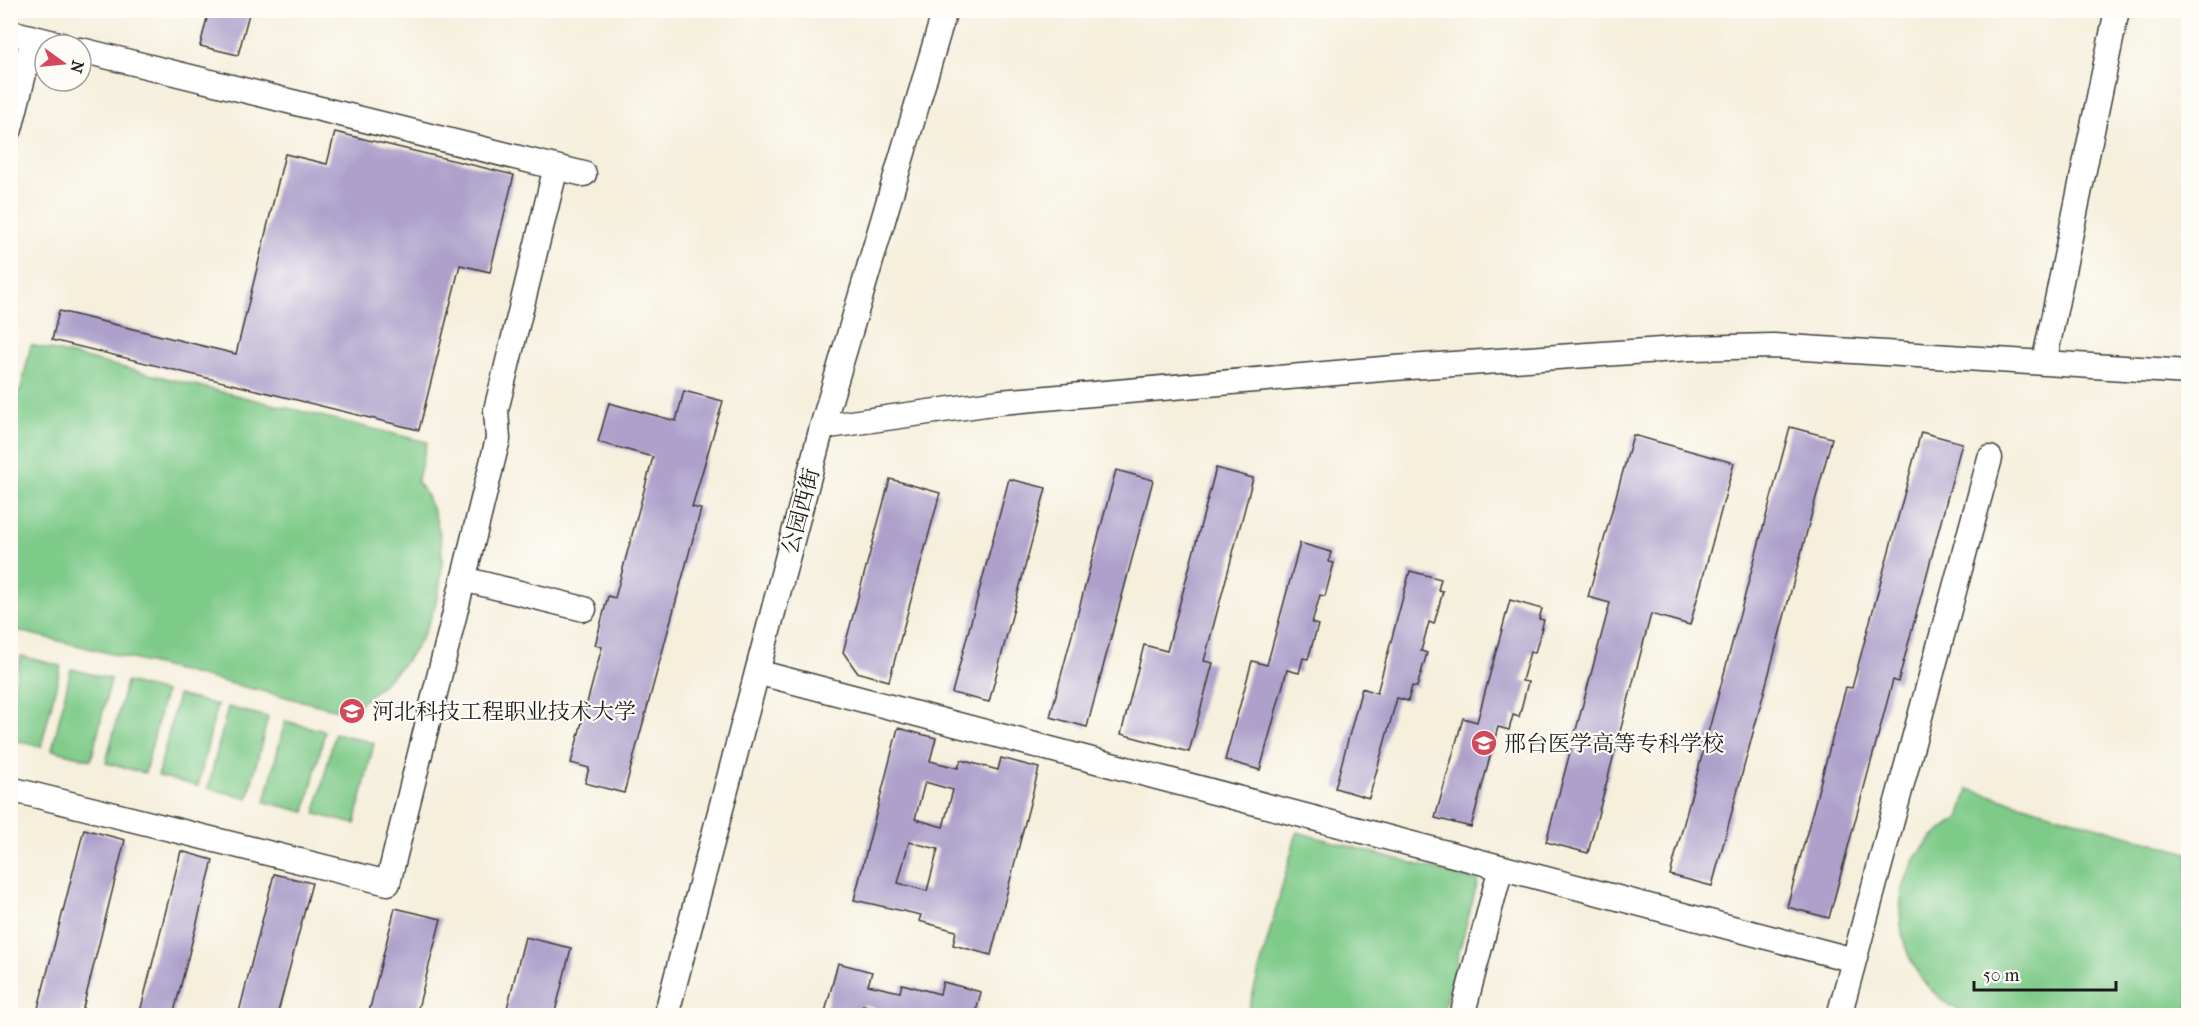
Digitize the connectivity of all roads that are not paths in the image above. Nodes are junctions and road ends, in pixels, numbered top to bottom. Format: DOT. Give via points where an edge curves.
graph roads {
  1 [pos="945,10"];
  2 [pos="2117,10"];
  3 [pos="22,35"];
  4 [pos="93,53"];
  5 [pos="10,129"];
  6 [pos="556,167"];
  7 [pos="584,174"];
  8 [pos="2044,363"];
  9 [pos="2188,372"];
  10 [pos="822,427"];
  11 [pos="1990,458"];
  12 [pos="463,579"];
  13 [pos="584,609"];
  14 [pos="757,672"];
  15 [pos="10,789"];
  16 [pos="1501,867"];
  17 [pos="1854,960"];
  18 [pos="666,1016"];
  19 [pos="1462,1016"];
  20 [pos="1839,1016"];
  1 -- 10 [label="street, 公园西街"];
  2 -- 8 [label="street"];
  3 -- 5 [label="street"];
  4 -- 6 [label="street"];
  6 -- 7 [label="street"];
  6 -- 12 [label="street" via="496,410 498,439"];
  8 -- 9 [label="street"];
  8 -- 10 [label="street" via="1773,346 1691,348 1382,369 1000,402"];
  10 -- 14 [label="street, 公园西街"];
  11 -- 17 [label="street"];
  12 -- 13 [label="street"];
  12 -- 15 [label="street" via="388,883"];
  14 -- 16 [label="street"];
  14 -- 18 [label="street, 公园西街"];
  16 -- 17 [label="street"];
  16 -- 19 [label="street"];
  17 -- 20 [label="street"];
}
